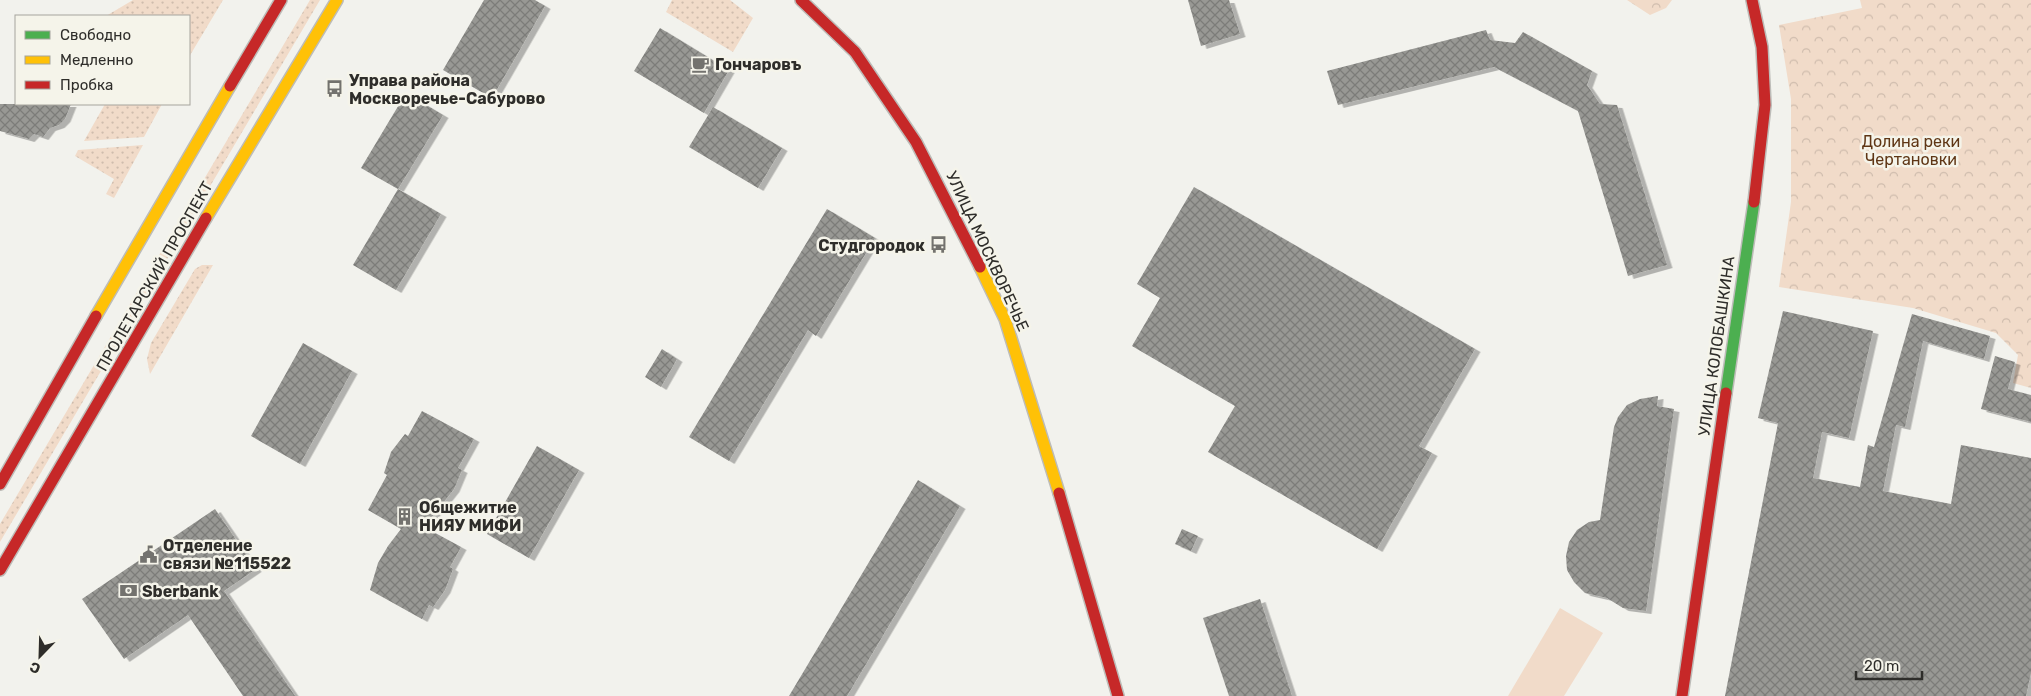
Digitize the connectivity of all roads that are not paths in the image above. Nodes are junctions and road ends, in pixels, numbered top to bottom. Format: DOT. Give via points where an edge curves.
graph roads {
  1 [pos="281,0"];
  2 [pos="337,0"];
  3 [pos="801,0"];
  4 [pos="1752,0"];
  5 [pos="0,484"];
  6 [pos="0,570"];
  7 [pos="1118,696"];
  8 [pos="1682,696"];
  1 -- 5 [label="main road, ПРОЛЕТАРСКИЙ ПРОСПЕКТ"];
  2 -- 6 [label="main road, ПРОЛЕТАРСКИЙ ПРОСПЕКТ"];
  3 -- 7 [label="main road, УЛИЦА МОСКВОРЕЧЬЕ" via="855,52 916,142 1005,319"];
  4 -- 8 [label="main road, УЛИЦА КОЛОБАШКИНА" via="1762,48 1765,105 1760,160"];
}
